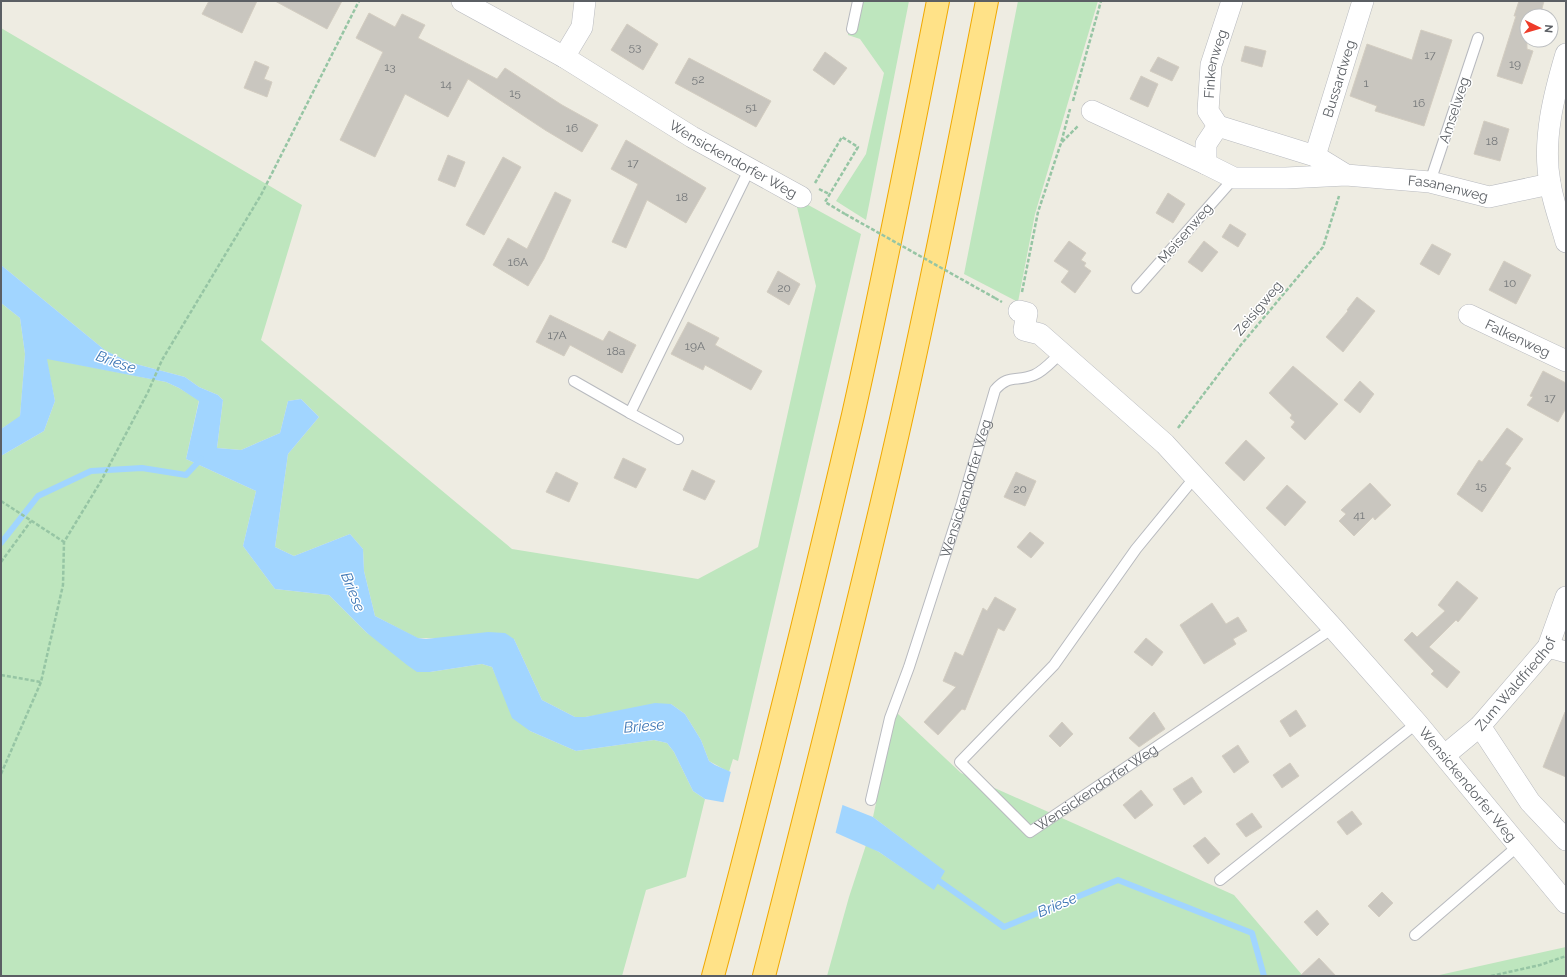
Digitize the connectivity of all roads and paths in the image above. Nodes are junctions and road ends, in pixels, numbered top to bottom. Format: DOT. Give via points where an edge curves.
graph roads {
  1 [pos="359,1"];
  2 [pos="462,1"];
  3 [pos="585,1"];
  4 [pos="858,1"];
  5 [pos="938,1"];
  6 [pos="987,1"];
  7 [pos="1101,1"];
  8 [pos="1232,1"];
  9 [pos="1363,1"];
  10 [pos="852,29"];
  11 [pos="1478,38"];
  12 [pos="1566,54"];
  13 [pos="564,57"];
  14 [pos="1092,111"];
  15 [pos="1218,126"];
  16 [pos="1315,156"];
  17 [pos="1206,164"];
  18 [pos="750,168"];
  19 [pos="1554,170"];
  20 [pos="1346,175"];
  21 [pos="1234,178"];
  22 [pos="1430,182"];
  23 [pos="801,197"];
  24 [pos="1566,242"];
  25 [pos="1137,288"];
  26 [pos="995,298"];
  27 [pos="1019,311"];
  28 [pos="1469,315"];
  29 [pos="1061,353"];
  30 [pos="1566,361"];
  31 [pos="574,381"];
  32 [pos="630,413"];
  33 [pos="678,438"];
  34 [pos="1165,444"];
  35 [pos="1194,477"];
  36 [pos="1,501"];
  37 [pos="30,520"];
  38 [pos="64,542"];
  39 [pos="1,562"];
  40 [pos="1566,598"];
  41 [pos="1333,628"];
  42 [pos="1557,650"];
  43 [pos="1,675"];
  44 [pos="41,682"];
  45 [pos="1417,723"];
  46 [pos="1480,726"];
  47 [pos="1444,755"];
  48 [pos="1,774"];
  49 [pos="871,800"];
  50 [pos="1566,840"];
  51 [pos="1518,846"];
  52 [pos="1220,880"];
  53 [pos="1566,904"];
  54 [pos="1416,935"];
  55 [pos="1566,956"];
  56 [pos="713,976"];
  57 [pos="764,976"];
  58 [pos="1490,976"];
  1 -- 38 [label="path" via="261,195 162,360 110,465"];
  2 -- 13 [label="street, Wensickendorfer Weg"];
  3 -- 13 [label="street" via="582,27"];
  4 -- 10 [label="lane"];
  5 -- 56 [label="highway" via="899,202 853,412 768,768"];
  6 -- 57 [label="highway" via="894,450"];
  7 -- 27 [label="path" via="1061,143 1038,212"];
  8 -- 15 [label="street, Finkenweg" via="1211,65 1208,112"];
  9 -- 16 [label="street, Bussardweg"];
  11 -- 22 [label="lane, Amselweg"];
  12 -- 19 [label="street" via="1550,124"];
  13 -- 18 [label="street, Wensickendorfer Weg" via="692,137"];
  14 -- 17 [label="street, Fasanenweg"];
  15 -- 16 [label="street, Fasanenweg"];
  15 -- 17 [label="street" via="1206,144"];
  16 -- 20 [label="street, Fasanenweg"];
  17 -- 21 [label="street, Fasanenweg"];
  18 -- 23 [label="street, Wensickendorfer Weg"];
  18 -- 32 [label="lane"];
  19 -- 22 [label="street, Fasanenweg" via="1489,197"];
  19 -- 24 [label="street"];
  20 -- 21 [label="street, Fasanenweg"];
  20 -- 22 [label="street, Fasanenweg"];
  20 -- 34 [label="path, Zeisigweg" via="1323,247 1240,346"];
  21 -- 25 [label="lane, Meisenweg"];
  23 -- 26 [label="path, Wensickendorfer Weg, bridge" via="806,200 842,137 858,147 825,202"];
  27 -- 29 [label="street, Wensickendorfer Weg" via="1027,312 1024,330 1040,334"];
  28 -- 30 [label="street, Falkenweg"];
  29 -- 34 [label="street, Wensickendorfer Weg"];
  29 -- 49 [label="lane, Wensickendorfer Weg" via="1036,374 1010,379 1000,383 995,390 909,667 890,718"];
  31 -- 32 [label="lane"];
  32 -- 33 [label="lane"];
  34 -- 35 [label="street, Wensickendorfer Weg"];
  35 -- 41 [label="street, Wensickendorfer Weg"];
  35 -- 41 [label="lane, Wensickendorfer Weg" via="1136,549 1054,665 960,762 1030,832"];
  36 -- 37 [label="path"];
  37 -- 38 [label="path"];
  37 -- 39 [label="path"];
  38 -- 44 [label="path" via="63,585"];
  40 -- 42 [label="street, Zum Waldfriedhof"];
  41 -- 45 [label="street, Wensickendorfer Weg"];
  42 -- 46 [label="street, Zum Waldfriedhof"];
  43 -- 44 [label="path"];
  44 -- 48 [label="path"];
  45 -- 47 [label="street, Wensickendorfer Weg"];
  45 -- 52 [label="lane, Wensickendorfer Weg"];
  46 -- 47 [label="street, Zum Waldfriedhof"];
  46 -- 50 [label="street" via="1530,802"];
  47 -- 51 [label="street, Wensickendorfer Weg"];
  51 -- 53 [label="street, Wensickendorfer Weg"];
  51 -- 54 [label="lane, Wensickendorfer Weg"];
  55 -- 58 [label="path" via="1540,965"];
}
